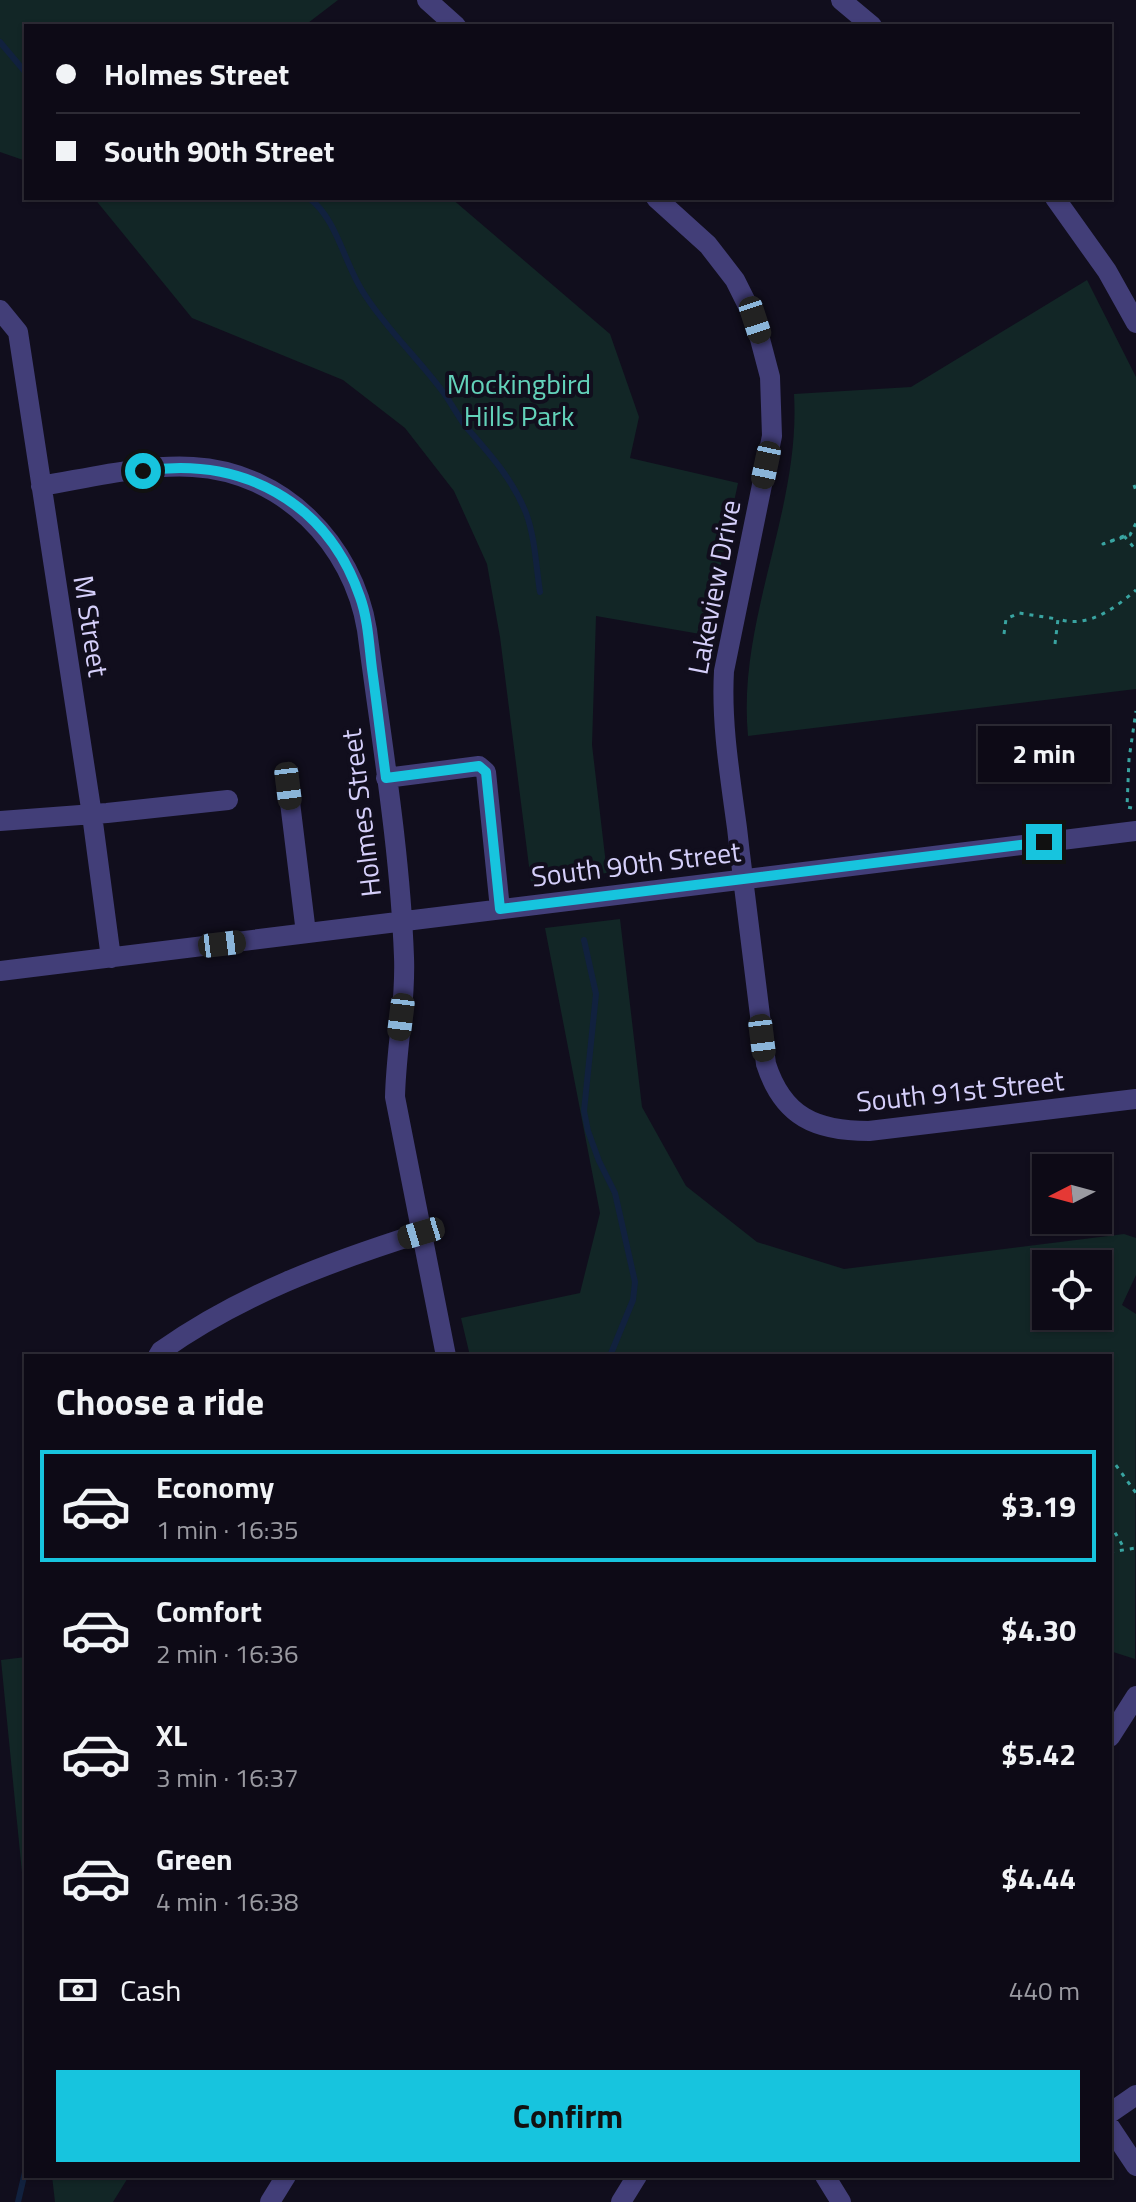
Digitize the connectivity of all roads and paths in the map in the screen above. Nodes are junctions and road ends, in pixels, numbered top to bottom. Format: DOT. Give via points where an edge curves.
graph roads {
  1 [pos="427,0"];
  2 [pos="841,0"];
  3 [pos="454,24"];
  4 [pos="870,24"];
  5 [pos="658,200"];
  6 [pos="1056,200"];
  7 [pos="0,310"];
  8 [pos="1136,323"];
  9 [pos="1134,485"];
  10 [pos="41,486"];
  11 [pos="1136,491"];
  12 [pos="1136,523"];
  13 [pos="1124,536"];
  14 [pos="1103,544"];
  15 [pos="1136,550"];
  16 [pos="1136,590"];
  17 [pos="1058,619"];
  18 [pos="1004,634"];
  19 [pos="1055,644"];
  20 [pos="1136,711"];
  21 [pos="386,778"];
  22 [pos="288,786"];
  23 [pos="228,800"];
  24 [pos="1132,808"];
  25 [pos="92,815"];
  26 [pos="0,821"];
  27 [pos="1136,831"];
  28 [pos="743,879"];
  29 [pos="500,909"];
  30 [pos="402,921"];
  31 [pos="306,933"];
  32 [pos="111,958"];
  33 [pos="0,971"];
  34 [pos="1136,1099"];
  35 [pos="794,1111"];
  36 [pos="421,1233"];
  37 [pos="159,1354"];
  38 [pos="446,1354"];
  39 [pos="1112,1460"];
  40 [pos="1136,1493"];
  41 [pos="1112,1527"];
  42 [pos="1124,1548"];
  43 [pos="1136,1548"];
  44 [pos="1112,1551"];
  45 [pos="1136,1696"];
  46 [pos="1112,1734"];
  47 [pos="1136,2095"];
  48 [pos="1112,2112"];
  49 [pos="1112,2130"];
  50 [pos="1136,2166"];
  51 [pos="285,2178"];
  52 [pos="636,2178"];
  53 [pos="826,2178"];
  54 [pos="270,2202"];
  55 [pos="621,2202"];
  56 [pos="841,2202"];
  1 -- 3 [label="street"];
  2 -- 4 [label="street"];
  5 -- 28 [label="street, Lakeview Drive" via="708,245 735,280 755,320 770,377 772,436 724,671 724,725"];
  6 -- 8 [label="street"];
  7 -- 10 [label="street, M Street" via="18,332"];
  9 -- 11 [label="path"];
  10 -- 21 [label="street, Holmes Street" via="196,467 233,473 295,505 327,537 360,596"];
  10 -- 25 [label="street, M Street"];
  12 -- 13 [label="path"];
  13 -- 14 [label="path"];
  13 -- 15 [label="path"];
  16 -- 17 [label="path" via="1095,618"];
  17 -- 18 [label="path" via="1019,613 1006,619"];
  17 -- 19 [label="path"];
  20 -- 24 [label="path" via="1127,807"];
  21 -- 29 [label="street" via="479,766 486,772"];
  21 -- 30 [label="street, Holmes Street"];
  22 -- 31 [label="street"];
  23 -- 25 [label="street"];
  25 -- 26 [label="street"];
  25 -- 32 [label="street, M Street"];
  27 -- 28 [label="street, South 90th Street"];
  28 -- 29 [label="street, South 90th Street"];
  28 -- 35 [label="street, Lakeview Drive" via="766,1064 780,1097"];
  29 -- 30 [label="street, South 90th Street"];
  30 -- 31 [label="street, South 90th Street"];
  30 -- 36 [label="street, Holmes Street" via="404,994 395,1097"];
  31 -- 32 [label="street, South 90th Street"];
  32 -- 33 [label="street, South 90th Street"];
  34 -- 35 [label="street, South 91st Street" via="869,1131 826,1128"];
  36 -- 37 [label="street" via="340,1258 264,1290 192,1329"];
  36 -- 38 [label="street, Holmes Street"];
  39 -- 40 [label="path"];
  41 -- 42 [label="path"];
  42 -- 43 [label="path"];
  42 -- 44 [label="path"];
  45 -- 46 [label="street"];
  47 -- 48 [label="street"];
  49 -- 50 [label="street"];
  51 -- 54 [label="street"];
  52 -- 55 [label="street"];
  53 -- 56 [label="street"];
}
